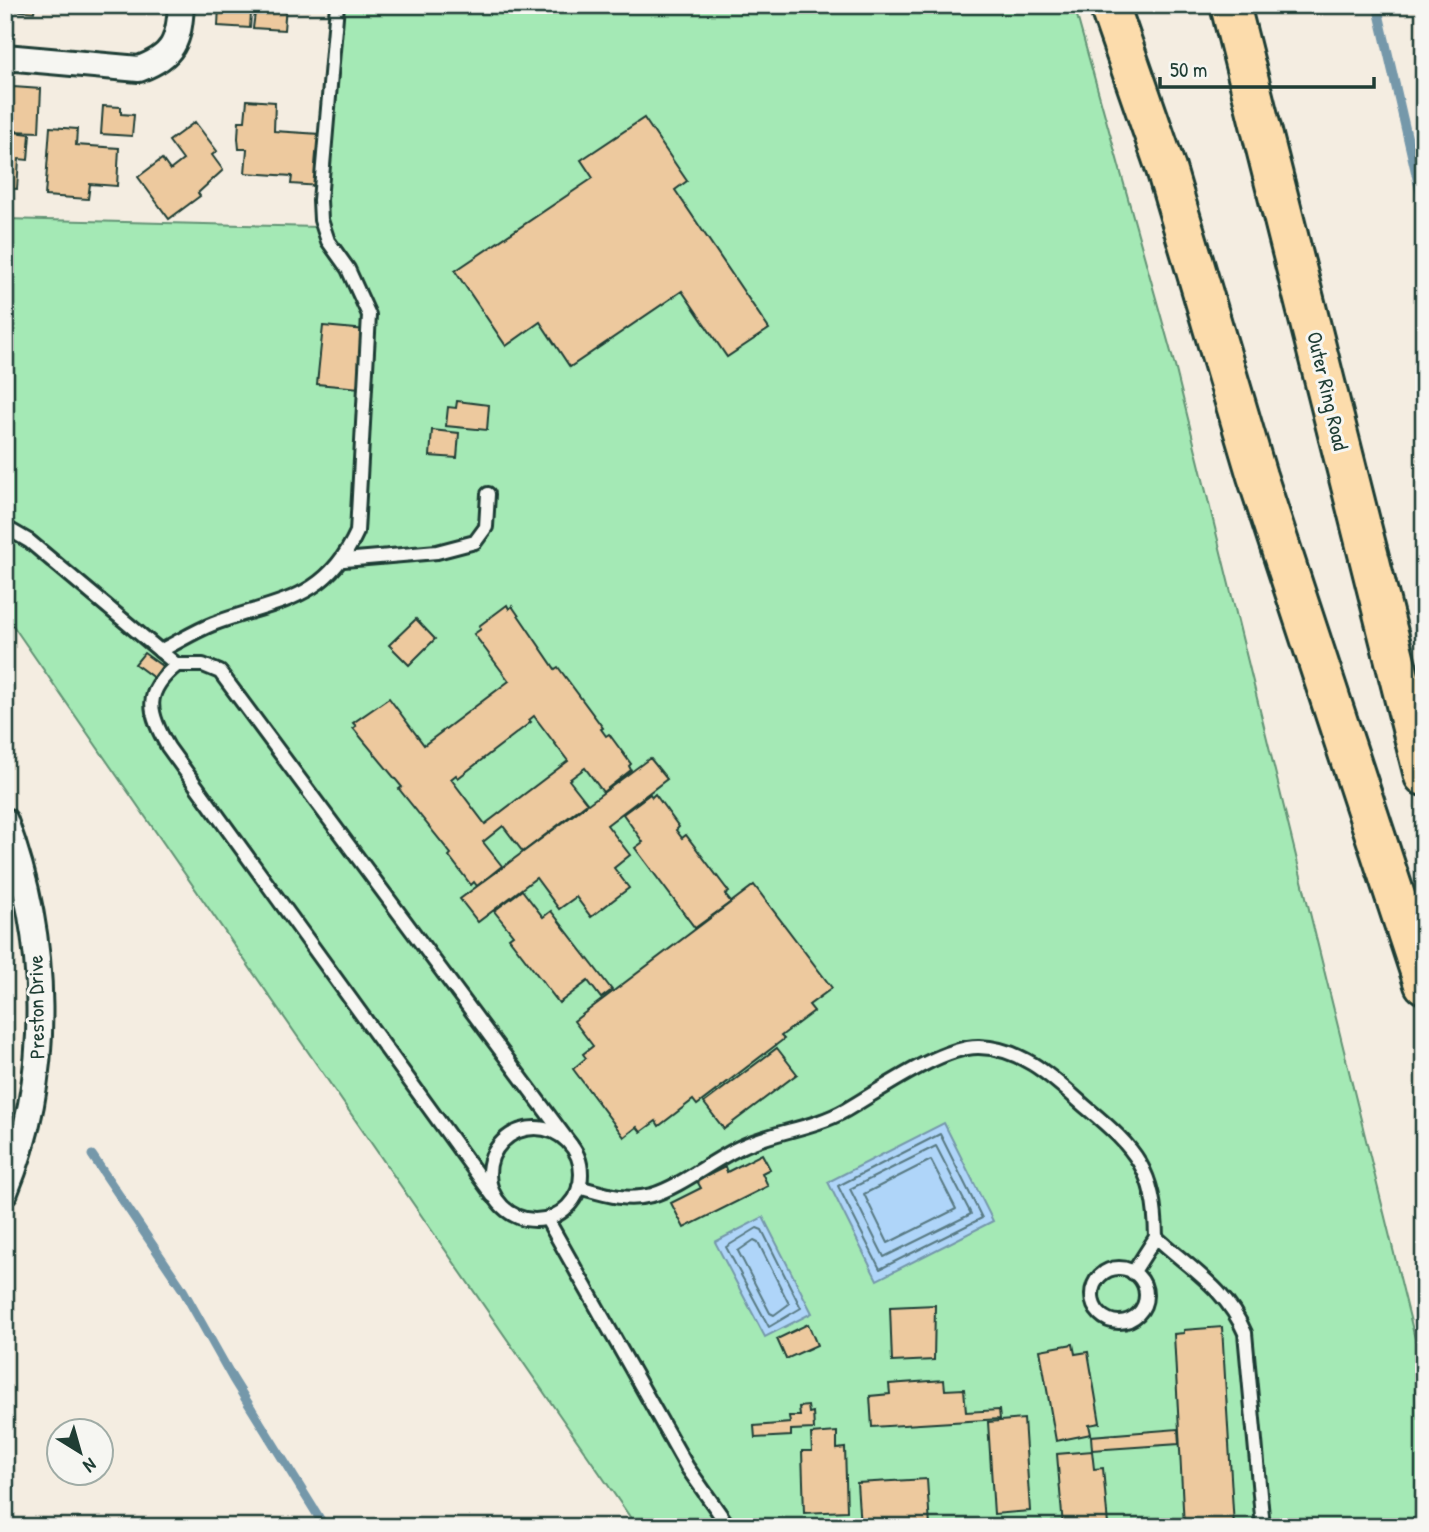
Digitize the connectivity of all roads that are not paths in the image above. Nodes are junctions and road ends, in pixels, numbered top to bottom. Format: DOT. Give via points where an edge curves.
graph roads {
  1 [pos="181,5"];
  2 [pos="337,5"];
  3 [pos="1109,5"];
  4 [pos="1230,5"];
  5 [pos="5,57"];
  6 [pos="488,494"];
  7 [pos="5,516"];
  8 [pos="7,529"];
  9 [pos="30,541"];
  10 [pos="344,560"];
  11 [pos="160,651"];
  12 [pos="177,665"];
  13 [pos="1424,776"];
  14 [pos="5,821"];
  15 [pos="1424,984"];
  16 [pos="571,1145"];
  17 [pos="579,1187"];
  18 [pos="5,1192"];
  19 [pos="493,1196"];
  20 [pos="547,1219"];
  21 [pos="1156,1237"];
  22 [pos="1133,1273"];
  23 [pos="729,1527"];
  24 [pos="1263,1527"];
  1 -- 5 [label="street" via="177,38 168,53 139,69"];
  2 -- 10 [label="lane" via="321,220 369,315 357,532"];
  3 -- 15 [label="highway" via="1166,169 1258,476"];
  4 -- 13 [label="highway, Outer Ring Road"];
  6 -- 10 [label="lane" via="486,527 475,542 437,552"];
  7 -- 9 [label="lane"];
  8 -- 9 [label="lane"];
  9 -- 11 [label="lane"];
  10 -- 11 [label="lane" via="283,604 212,624"];
  11 -- 12 [label="lane"];
  12 -- 16 [label="lane" via="203,665 226,678"];
  12 -- 19 [label="lane" via="158,680 153,692 152,710 168,747"];
  14 -- 18 [label="street, Preston Drive" via="35,934 39,979 36,1080"];
  16 -- 17 [label="lane" via="579,1165"];
  16 -- 19 [label="lane" via="546,1129 517,1131 505,1139 489,1165"];
  17 -- 20 [label="lane" via="572,1201"];
  17 -- 21 [label="lane" via="623,1199 654,1194 742,1146 833,1118 953,1049 978,1047 1029,1060 1139,1156 1150,1180"];
  19 -- 20 [label="lane" via="516,1217"];
  20 -- 23 [label="lane" via="687,1467"];
  21 -- 22 [label="lane"];
  21 -- 24 [label="lane" via="1223,1294 1245,1333"];
  22 -- 22 [label="lane" via="1146,1296 1139,1313 1124,1322 1107,1320 1092,1300 1095,1283 1116,1268"];
}
